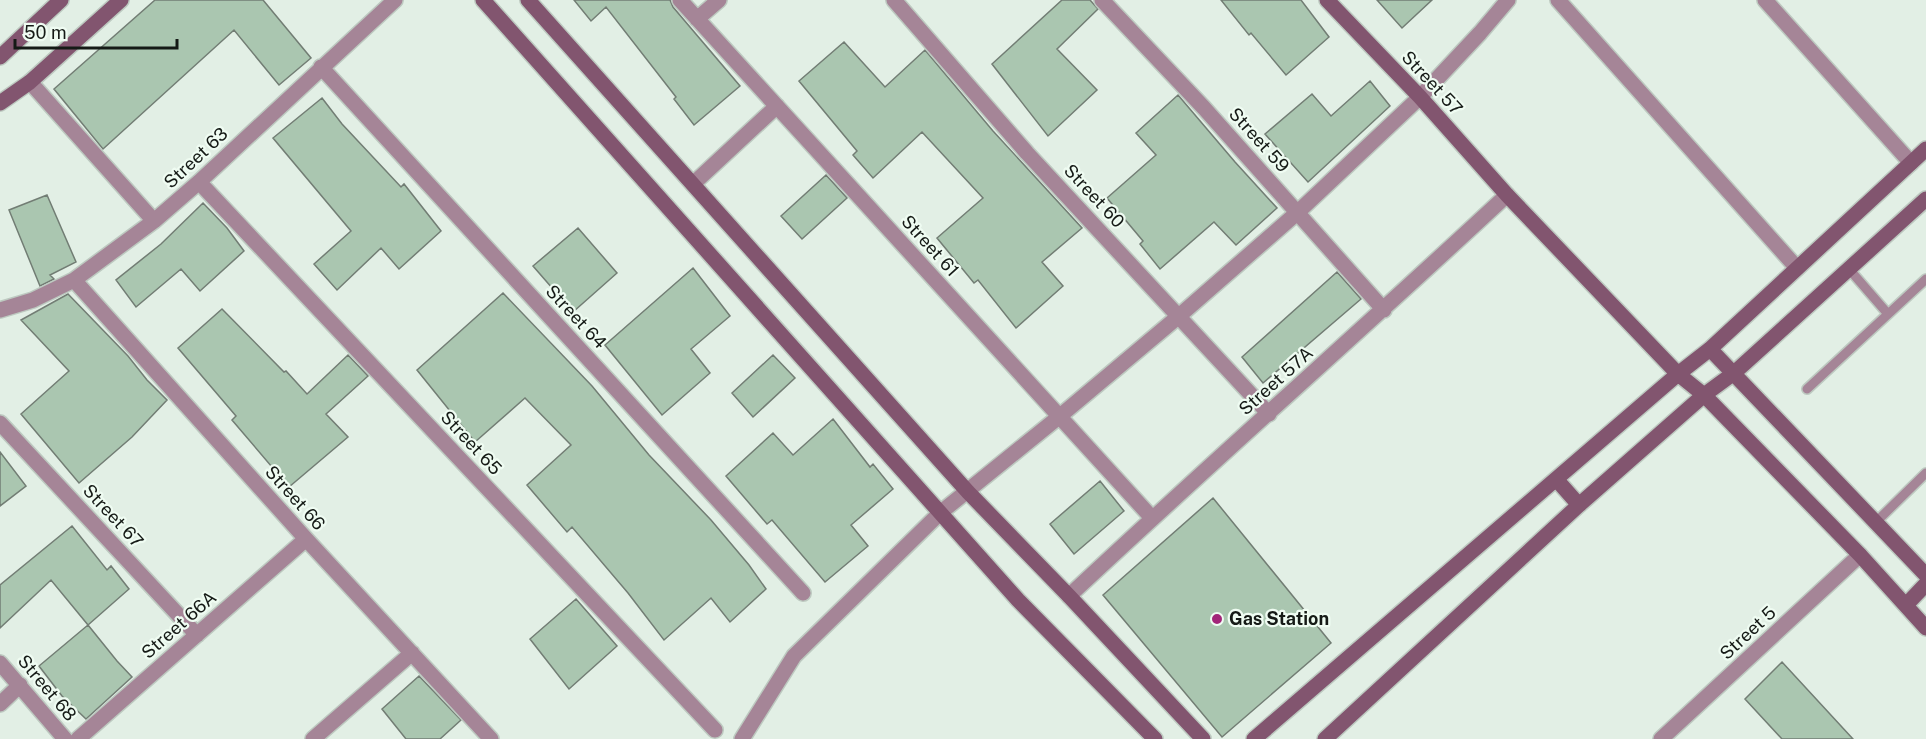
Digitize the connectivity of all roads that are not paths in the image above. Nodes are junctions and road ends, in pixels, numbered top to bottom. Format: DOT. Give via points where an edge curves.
graph roads {
  1 [pos="62,0"];
  2 [pos="121,0"];
  3 [pos="395,0"];
  4 [pos="483,0"];
  5 [pos="528,0"];
  6 [pos="680,0"];
  7 [pos="718,0"];
  8 [pos="895,0"];
  9 [pos="1102,0"];
  10 [pos="1327,0"];
  11 [pos="1508,0"];
  12 [pos="1558,0"];
  13 [pos="1765,0"];
  14 [pos="697,19"];
  15 [pos="0,57"];
  16 [pos="321,68"];
  17 [pos="30,82"];
  18 [pos="1420,97"];
  19 [pos="0,103"];
  20 [pos="777,106"];
  21 [pos="1926,149"];
  22 [pos="1911,163"];
  23 [pos="199,182"];
  24 [pos="693,184"];
  25 [pos="1507,195"];
  26 [pos="1926,199"];
  27 [pos="1298,212"];
  28 [pos="154,221"];
  29 [pos="1797,268"];
  30 [pos="1849,269"];
  31 [pos="1926,279"];
  32 [pos="74,280"];
  33 [pos="0,310"];
  34 [pos="1384,310"];
  35 [pos="1888,314"];
  36 [pos="1179,316"];
  37 [pos="1710,349"];
  38 [pos="1734,372"];
  39 [pos="1678,374"];
  40 [pos="1807,389"];
  41 [pos="1704,396"];
  42 [pos="1269,414"];
  43 [pos="1060,416"];
  44 [pos="0,423"];
  45 [pos="1926,473"];
  46 [pos="1556,479"];
  47 [pos="968,492"];
  48 [pos="1578,505"];
  49 [pos="940,513"];
  50 [pos="1152,518"];
  51 [pos="1876,522"];
  52 [pos="306,539"];
  53 [pos="1860,555"];
  54 [pos="1926,575"];
  55 [pos="1926,584"];
  56 [pos="803,593"];
  57 [pos="1069,596"];
  58 [pos="1906,605"];
  59 [pos="1926,628"];
  60 [pos="197,635"];
  61 [pos="412,653"];
  62 [pos="0,663"];
  63 [pos="20,685"];
  64 [pos="0,704"];
  65 [pos="715,730"];
  66 [pos="65,739"];
  67 [pos="78,739"];
  68 [pos="313,739"];
  69 [pos="491,739"];
  70 [pos="742,739"];
  71 [pos="1155,739"];
  72 [pos="1203,739"];
  73 [pos="1254,739"];
  74 [pos="1325,739"];
  75 [pos="1661,739"];
  1 -- 15 [label="street"];
  2 -- 17 [label="street"];
  3 -- 16 [label="street, Street 63"];
  4 -- 49 [label="street"];
  5 -- 24 [label="street"];
  6 -- 14 [label="street, Street 61"];
  7 -- 14 [label="street"];
  8 -- 36 [label="street, Street 60" via="1027,153"];
  9 -- 27 [label="street, Street 59"];
  10 -- 18 [label="street, Street 57"];
  11 -- 18 [label="street"];
  12 -- 29 [label="street"];
  13 -- 22 [label="street"];
  14 -- 20 [label="street, Street 61"];
  16 -- 23 [label="street, Street 63"];
  16 -- 56 [label="street, Street 64"];
  17 -- 19 [label="street"];
  17 -- 28 [label="street"];
  18 -- 25 [label="street, Street 57"];
  18 -- 27 [label="street"];
  20 -- 24 [label="street"];
  20 -- 43 [label="street, Street 61"];
  21 -- 22 [label="street"];
  22 -- 29 [label="street"];
  23 -- 28 [label="street, Street 63"];
  23 -- 65 [label="street, Street 65"];
  24 -- 47 [label="street"];
  25 -- 34 [label="street, Street 57A"];
  25 -- 39 [label="street, Street 57"];
  26 -- 30 [label="street"];
  27 -- 34 [label="street, Street 59"];
  27 -- 36 [label="street"];
  28 -- 32 [label="street, Street 63"];
  29 -- 37 [label="street"];
  30 -- 35 [label="lane"];
  30 -- 38 [label="street"];
  31 -- 35 [label="lane"];
  32 -- 33 [label="street, Street 63" via="33,300"];
  32 -- 52 [label="street, Street 66"];
  34 -- 42 [label="street, Street 57A"];
  35 -- 40 [label="lane"];
  36 -- 42 [label="street, Street 60"];
  36 -- 43 [label="street"];
  37 -- 38 [label="street"];
  37 -- 39 [label="street"];
  38 -- 41 [label="street"];
  38 -- 51 [label="street"];
  39 -- 41 [label="street, Street 57"];
  39 -- 46 [label="street"];
  41 -- 48 [label="street"];
  41 -- 53 [label="street, Street 57"];
  42 -- 50 [label="street, Street 57A"];
  43 -- 47 [label="street"];
  43 -- 50 [label="street, Street 61"];
  44 -- 60 [label="street, Street 67"];
  45 -- 51 [label="lane"];
  46 -- 48 [label="street"];
  46 -- 73 [label="street"];
  47 -- 49 [label="street"];
  47 -- 57 [label="street"];
  48 -- 74 [label="street"];
  49 -- 70 [label="street" via="794,656"];
  49 -- 71 [label="street" via="1018,600"];
  50 -- 57 [label="street, Street 57A"];
  51 -- 54 [label="street"];
  52 -- 60 [label="street, Street 66A"];
  52 -- 61 [label="street, Street 66"];
  53 -- 58 [label="street, Street 57"];
  53 -- 75 [label="street, Street 5"];
  55 -- 58 [label="street"];
  57 -- 72 [label="street"];
  58 -- 59 [label="street, Street 57"];
  60 -- 67 [label="street, Street 66A"];
  61 -- 68 [label="street"];
  61 -- 69 [label="street, Street 66"];
  62 -- 63 [label="street, Street 68"];
  63 -- 64 [label="street"];
  63 -- 66 [label="street, Street 68"];
}
